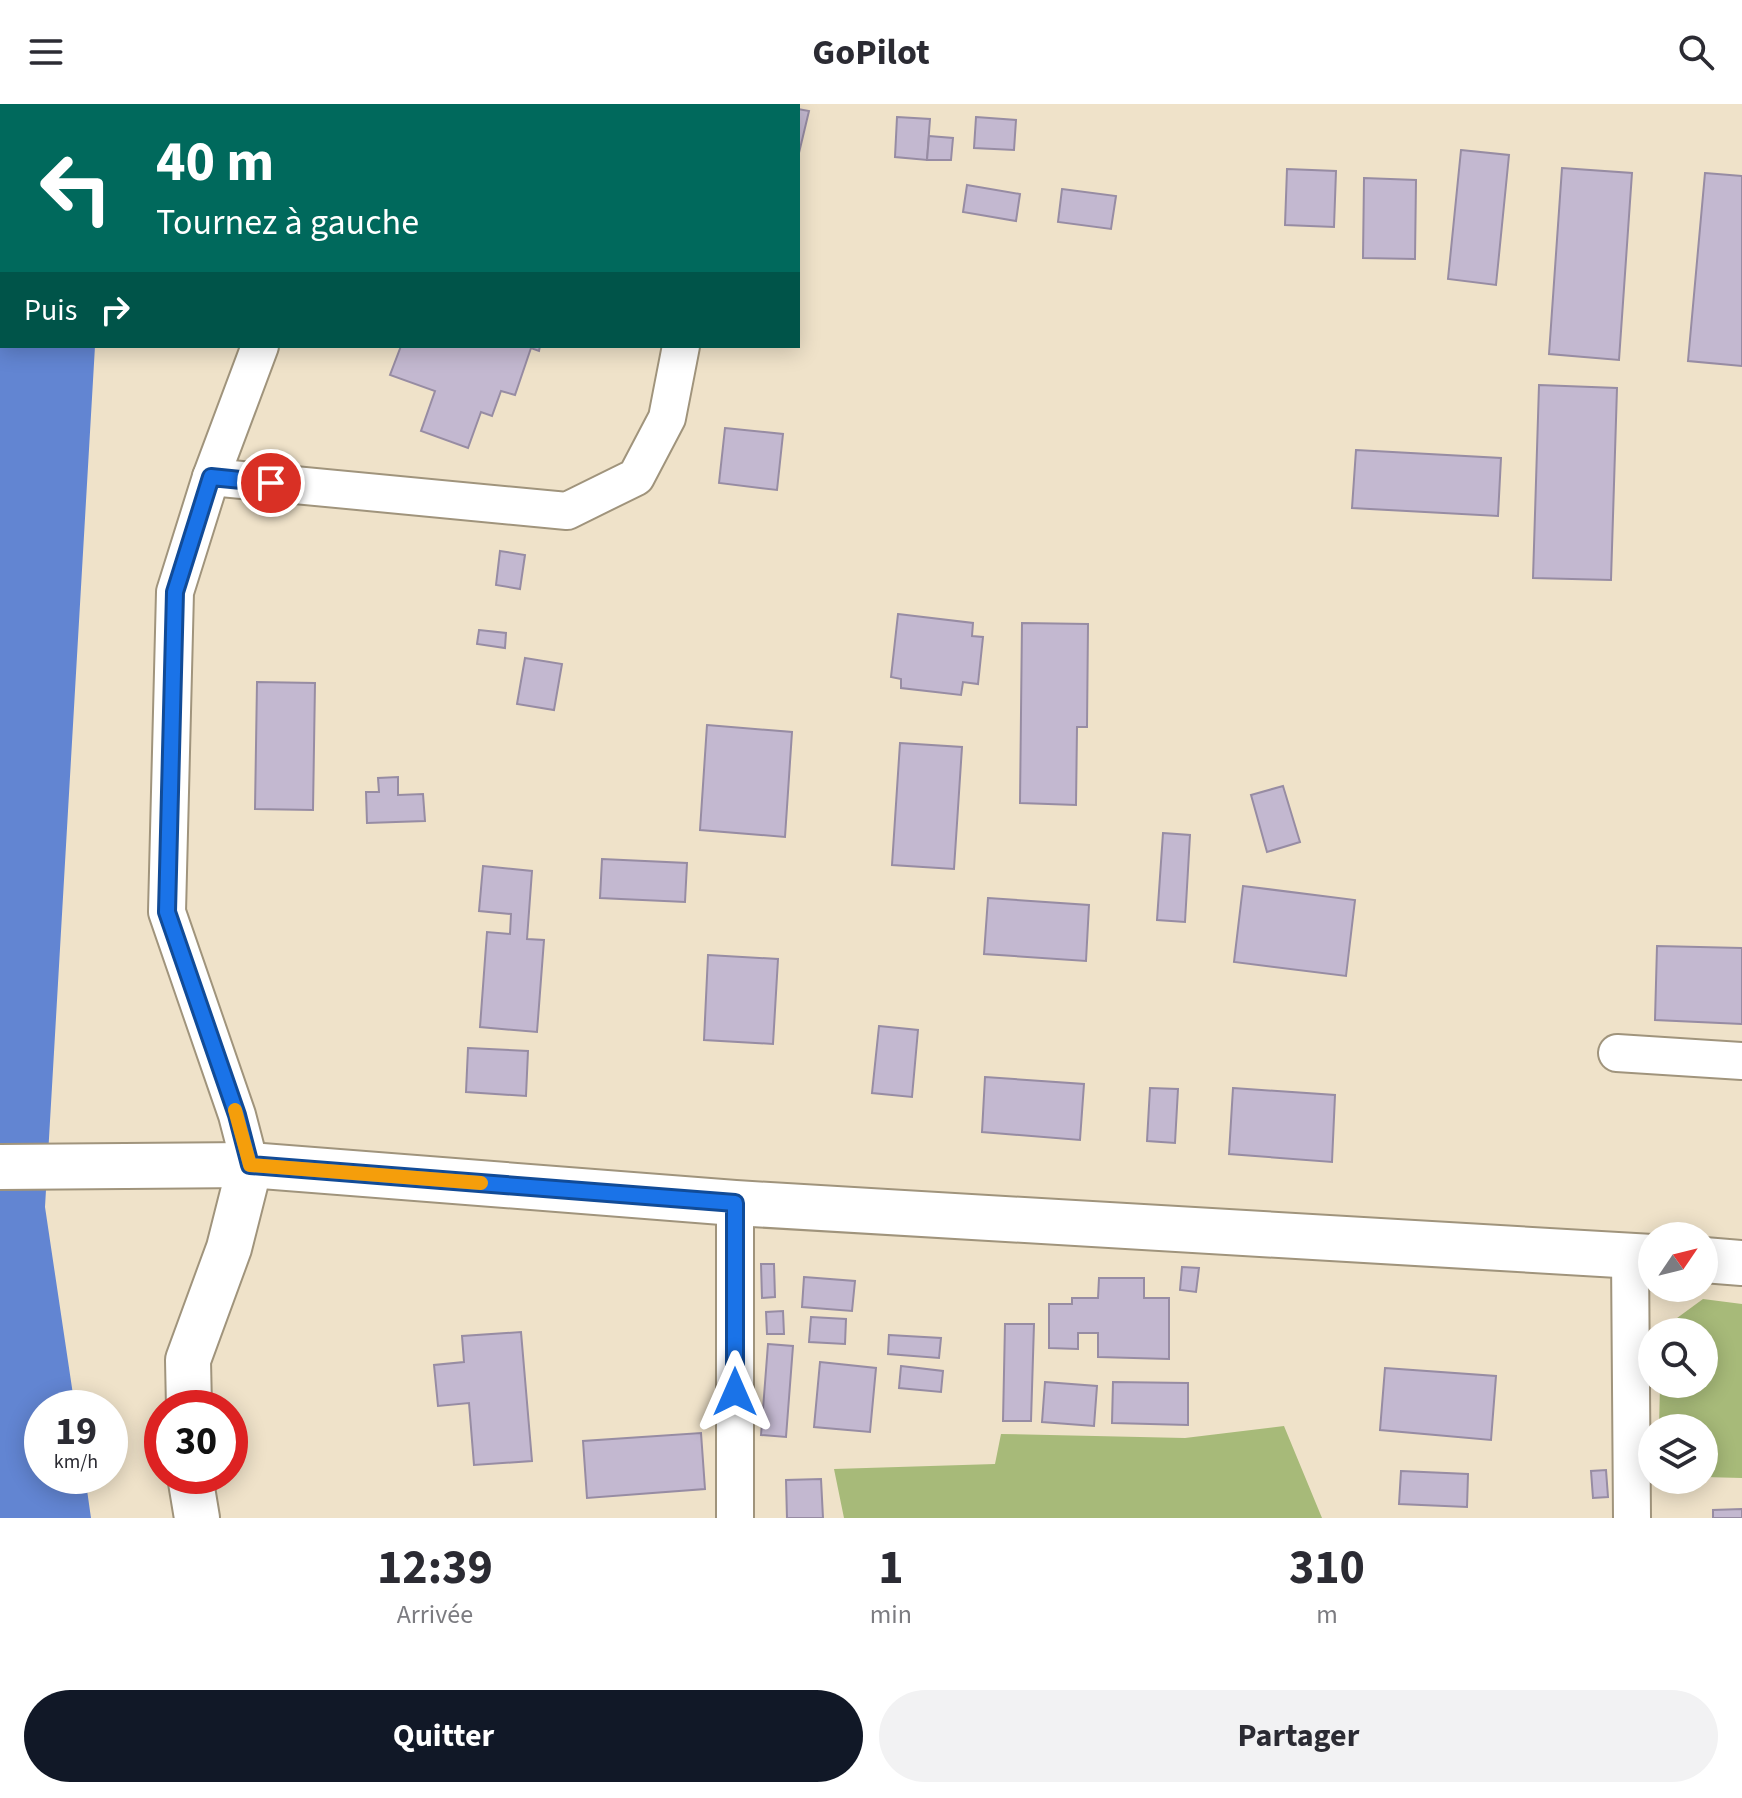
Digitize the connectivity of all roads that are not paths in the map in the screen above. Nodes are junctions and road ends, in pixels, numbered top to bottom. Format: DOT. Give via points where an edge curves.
graph roads {
  1 [pos="259,348"];
  2 [pos="681,348"];
  3 [pos="211,477"];
  4 [pos="1617,1053"];
  5 [pos="1742,1061"];
  6 [pos="250,1165"];
  7 [pos="0,1167"];
  8 [pos="735,1203"];
  9 [pos="1638,1257"];
  10 [pos="1718,1261"];
  11 [pos="1742,1263"];
  12 [pos="1639,1302"];
  13 [pos="189,1390"];
  14 [pos="193,1494"];
  15 [pos="197,1518"];
  16 [pos="735,1518"];
  17 [pos="1632,1518"];
  1 -- 3 [label="street"];
  2 -- 3 [label="street" via="667,418 636,477 567,511"];
  3 -- 6 [label="street" via="175,592 167,912"];
  4 -- 5 [label="street"];
  6 -- 7 [label="street"];
  6 -- 8 [label="street"];
  6 -- 13 [label="street" via="229,1248 188,1360"];
  8 -- 9 [label="street"];
  8 -- 16 [label="street"];
  10 -- 11 [label="street"];
  12 -- 17 [label="street"];
  14 -- 15 [label="street"];
}
